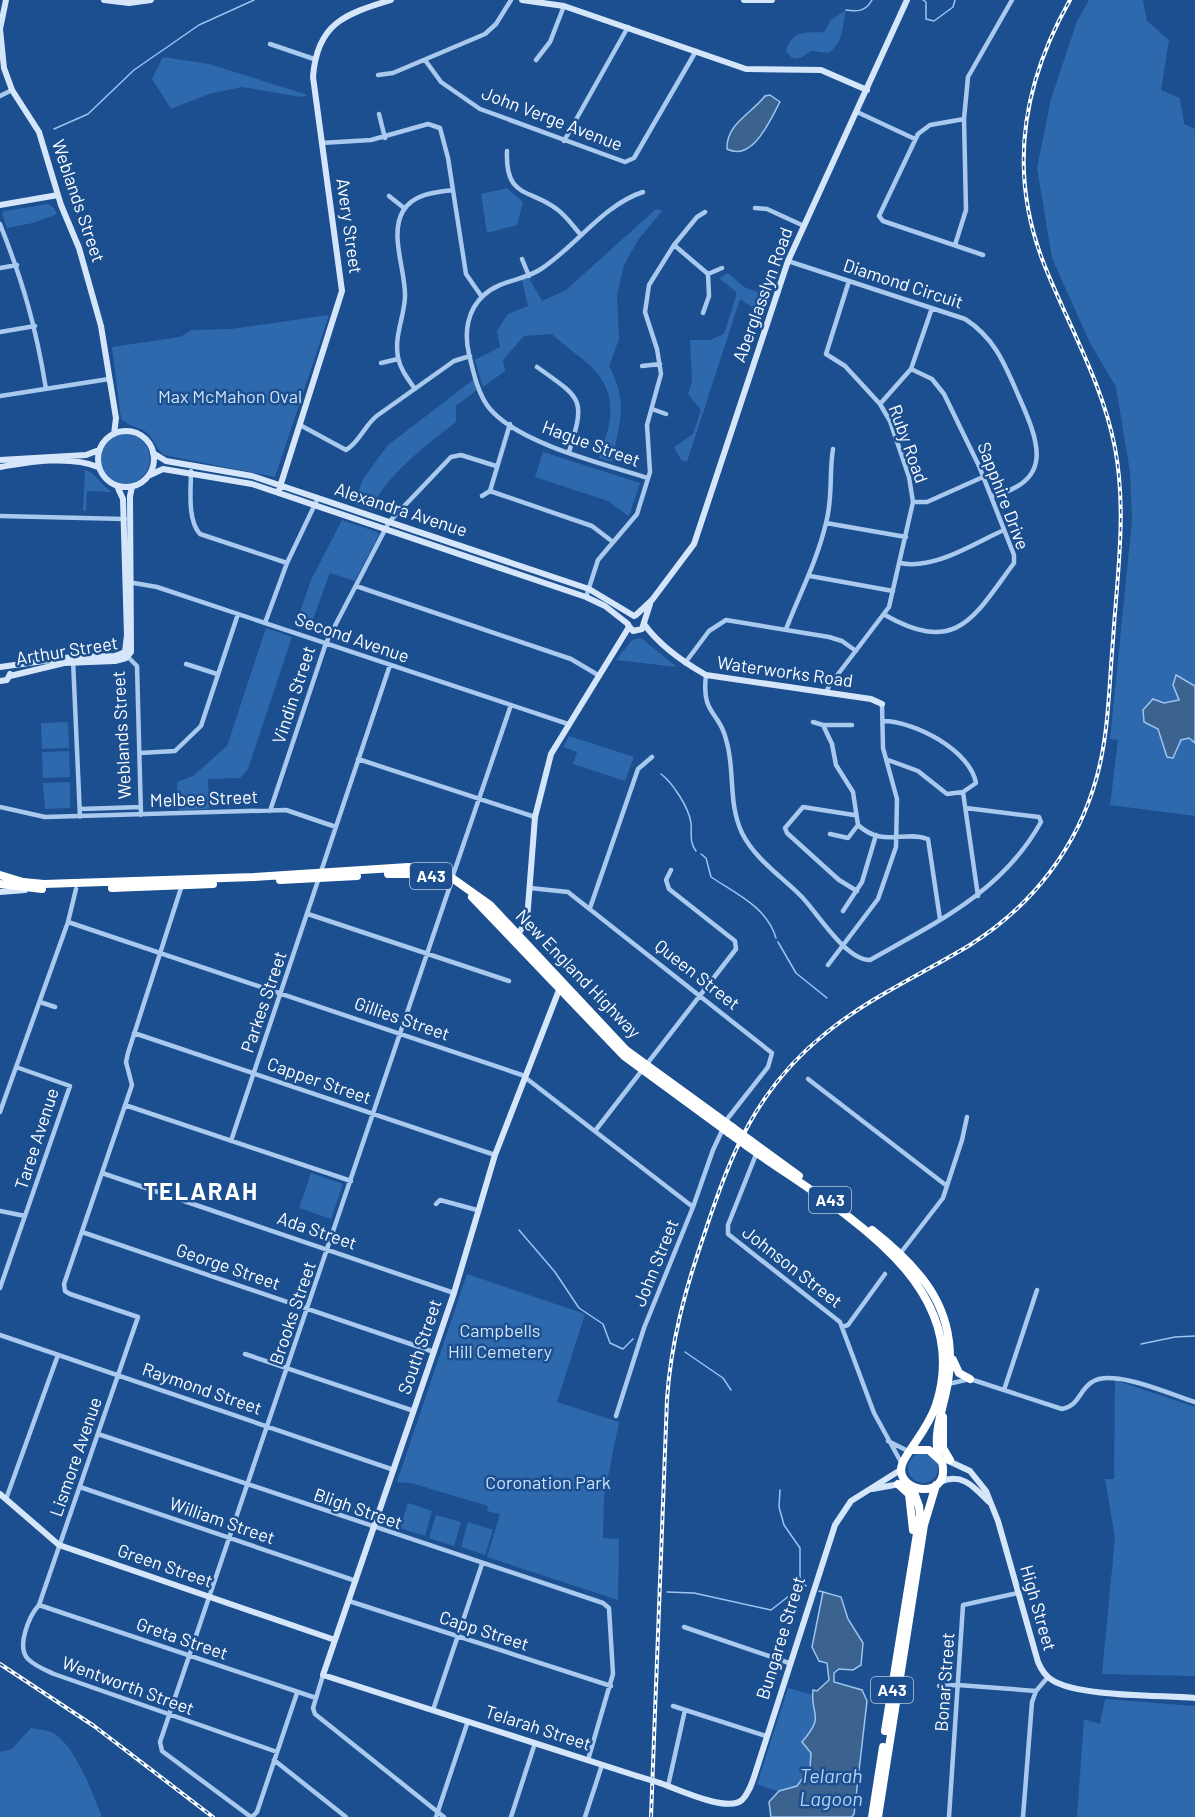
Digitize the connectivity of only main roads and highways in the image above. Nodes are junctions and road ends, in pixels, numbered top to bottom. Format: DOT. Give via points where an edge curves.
graph roads {
  1 [pos="0,875"];
  2 [pos="451,880"];
  3 [pos="182,883"];
  4 [pos="0,884"];
  5 [pos="644,1067"];
  6 [pos="898,1256"];
  7 [pos="949,1345"];
  8 [pos="970,1379"];
  9 [pos="945,1396"];
  10 [pos="911,1451"];
  11 [pos="939,1456"];
  12 [pos="950,1460"];
  13 [pos="898,1484"];
  14 [pos="938,1484"];
  15 [pos="911,1486"];
  16 [pos="912,1563"];
  17 [pos="872,1817"];
  18 [pos="878,1817"];
  1 -- 3 [label="highway, New England Highway / A43" via="44,884"];
  2 -- 3 [label="highway, New England Highway / A43" via="411,873"];
  2 -- 5 [label="highway, New England Highway / A43" via="478,902 624,1056"];
  2 -- 5 [label="highway, New England Highway / A43" via="482,898"];
  3 -- 4 [label="highway, New England Highway / A43" via="26,890"];
  5 -- 6 [label="highway, New England Highway / A43, bridge"];
  6 -- 7 [label="highway, New England Highway / A43" via="919,1271 936,1297"];
  6 -- 10 [label="highway, New England Highway / A43" via="928,1300 942,1344 938,1397 930,1420"];
  7 -- 8 [label="highway" via="954,1368"];
  7 -- 9 [label="highway, New England Highway / A43"];
  9 -- 11 [label="highway, New England Highway / A43" via="935,1435"];
  9 -- 12 [label="highway" via="943,1448"];
  10 -- 11 [label="highway" via="925,1448"];
  10 -- 15 [label="highway, A43" via="902,1467"];
  11 -- 14 [label="highway, A43" via="944,1466"];
  13 -- 16 [label="highway" via="909,1494 912,1508"];
  14 -- 15 [label="highway" via="927,1490"];
  14 -- 18 [label="highway, A43" via="924,1525"];
  15 -- 16 [label="highway, A43" via="920,1515"];
  16 -- 17 [label="highway, A43"];
}
